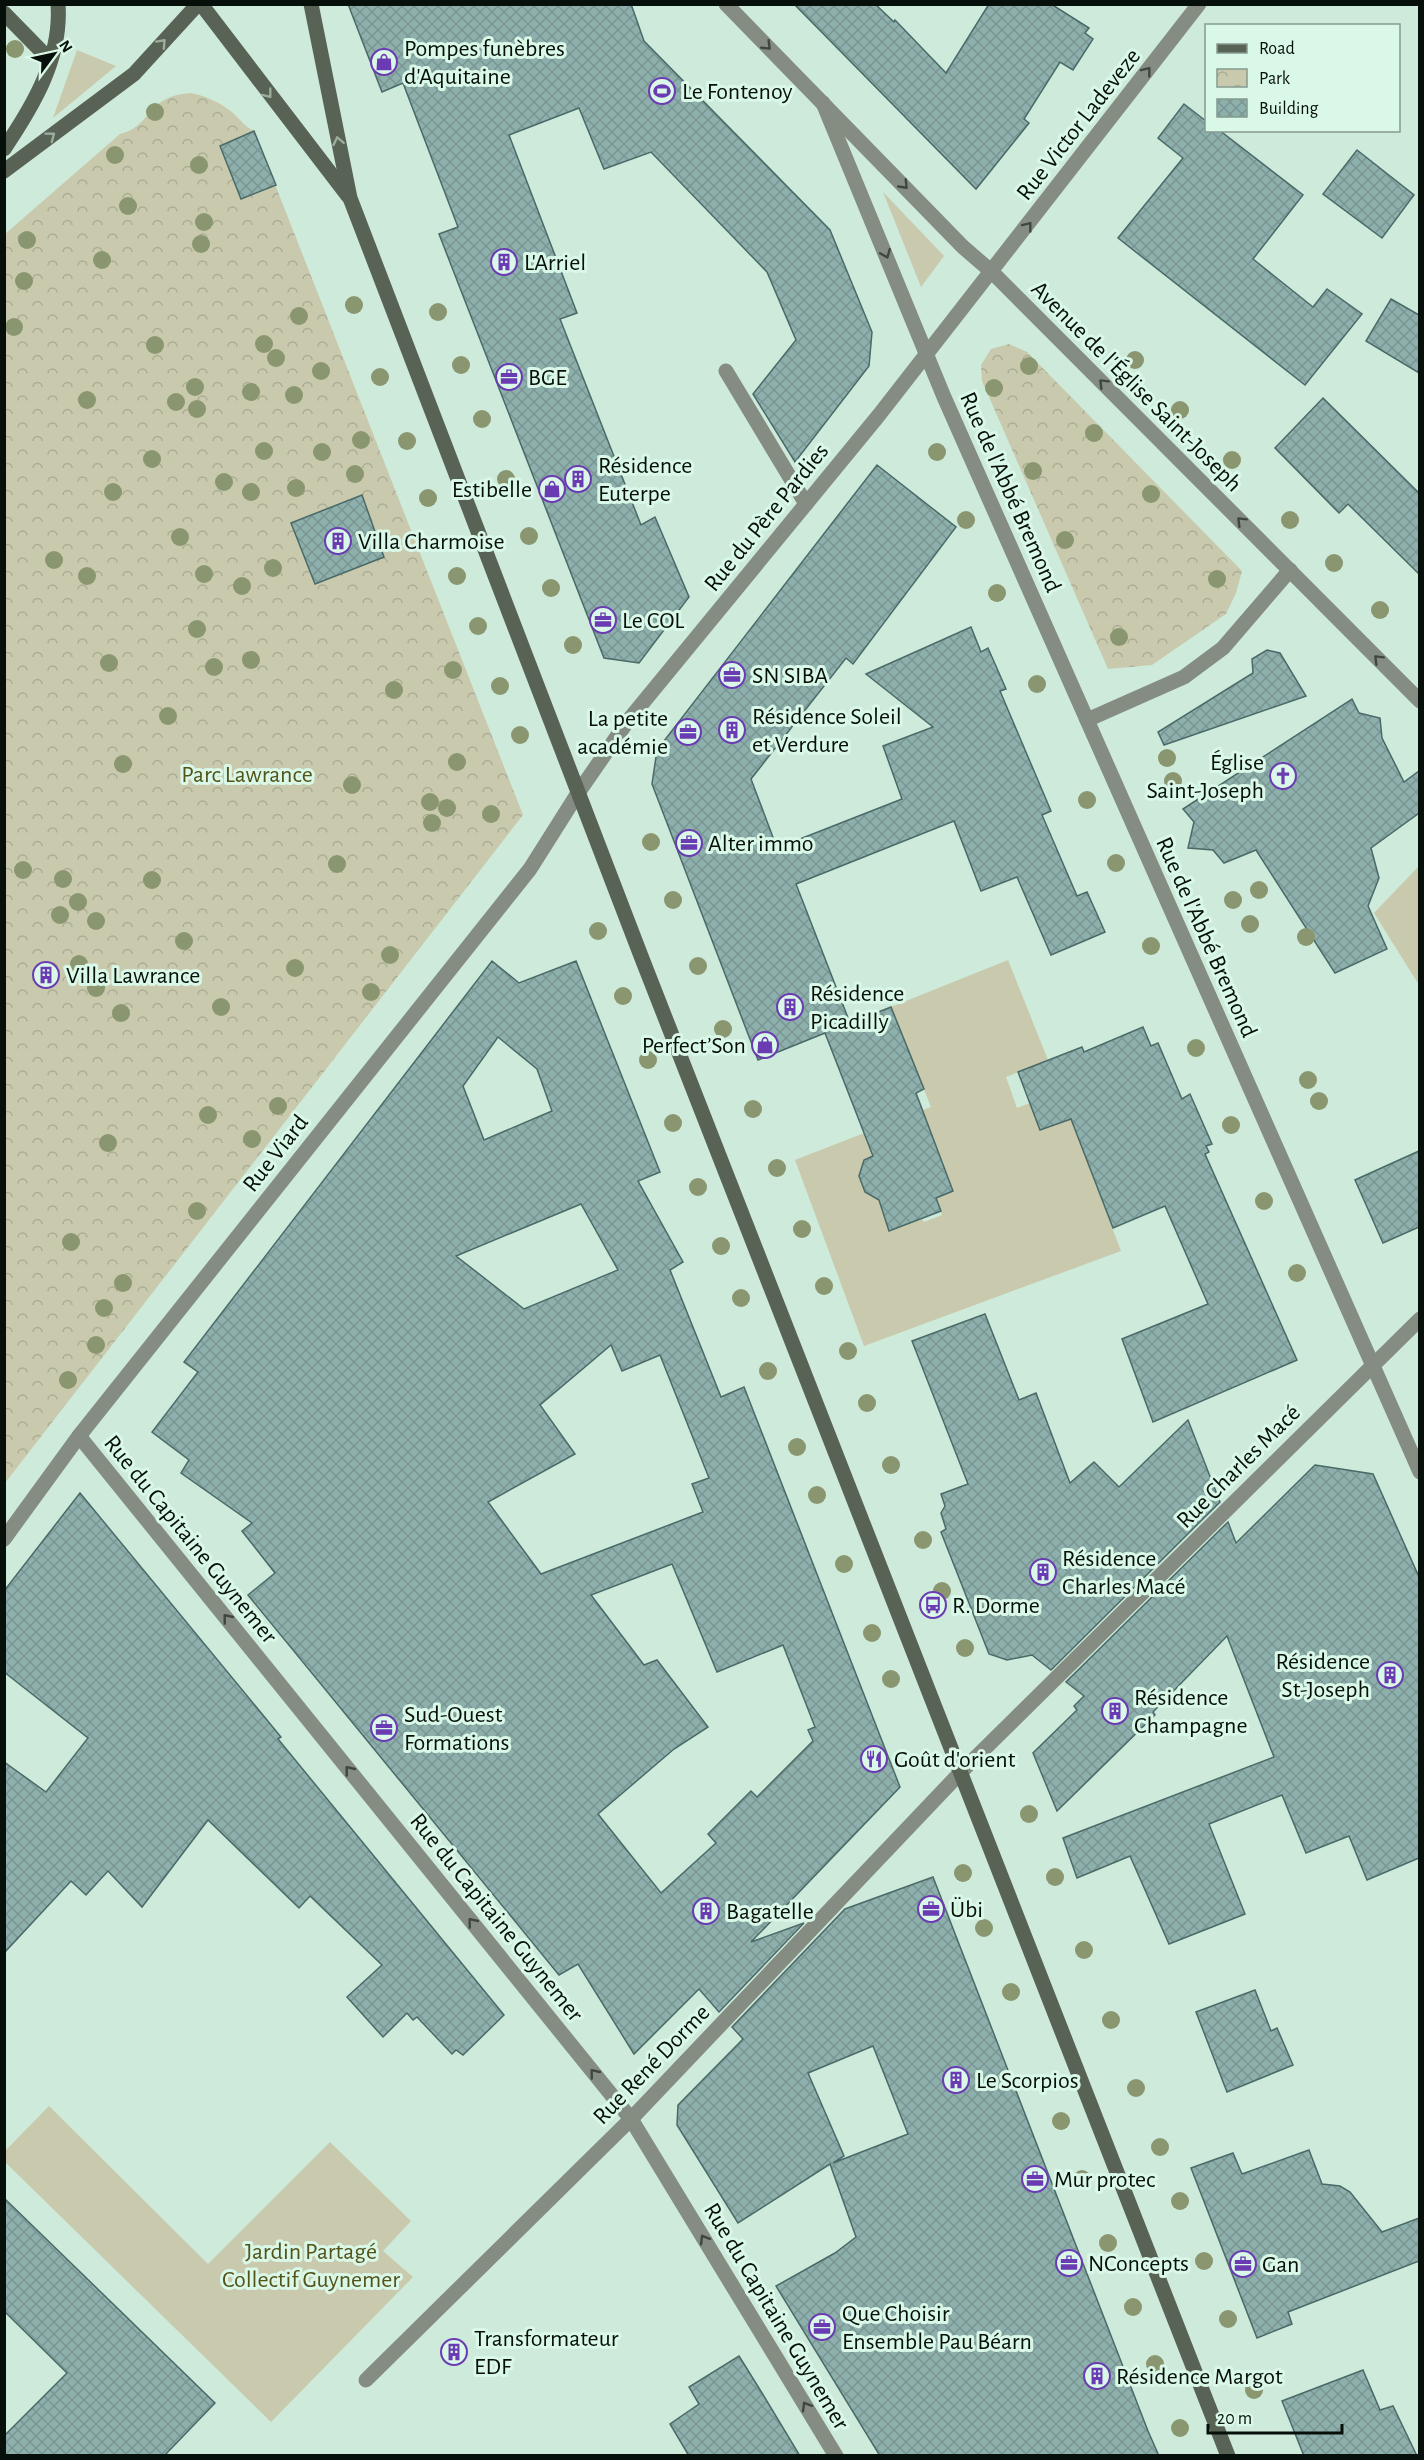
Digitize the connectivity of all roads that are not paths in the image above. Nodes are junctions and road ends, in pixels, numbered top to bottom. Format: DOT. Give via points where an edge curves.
graph roads {
  1 [pos="58,4"];
  2 [pos="200,4"];
  3 [pos="310,4"];
  4 [pos="726,4"];
  5 [pos="1199,4"];
  6 [pos="4,13"];
  7 [pos="50,60"];
  8 [pos="823,103"];
  9 [pos="4,149"];
  10 [pos="4,171"];
  11 [pos="350,198"];
  12 [pos="992,272"];
  13 [pos="926,354"];
  14 [pos="726,371"];
  15 [pos="806,504"];
  16 [pos="1290,570"];
  17 [pos="1419,701"];
  18 [pos="1087,720"];
  19 [pos="578,793"];
  20 [pos="1419,1319"];
  21 [pos="1371,1365"];
  22 [pos="79,1436"];
  23 [pos="1419,1472"];
  24 [pos="4,1539"];
  25 [pos="961,1772"];
  26 [pos="631,2119"];
  27 [pos="366,2380"];
  28 [pos="836,2456"];
  29 [pos="1228,2456"];
  1 -- 7 [label="main road" via="60,27"];
  10 -- 2 [label="main road, one-way" via="134,74"];
  2 -- 11 [label="main road, one-way"];
  11 -- 3 [label="main road, one-way"];
  4 -- 8 [label="street, Avenue de l'Église Saint-Joseph, one-way"];
  12 -- 5 [label="street, Rue Victor Ladeveze, one-way"];
  6 -- 7 [label="main road"];
  7 -- 9 [label="main road" via="32,106"];
  8 -- 12 [label="street, Avenue de l'Église Saint-Joseph, one-way"];
  8 -- 13 [label="street, Avenue de l'Église Saint-Joseph, one-way"];
  11 -- 19 [label="main road"];
  12 -- 13 [label="street, Rue du Père Pardies"];
  16 -- 12 [label="street, Avenue de l'Église Saint-Joseph, one-way"];
  13 -- 15 [label="street, Rue du Père Pardies"];
  13 -- 18 [label="street, Rue de l'Abbé Bremond"];
  14 -- 15 [label="street"];
  15 -- 19 [label="street, Rue du Père Pardies" via="627,722"];
  17 -- 16 [label="street, Avenue de l'Église Saint-Joseph, one-way"];
  16 -- 18 [label="street" via="1223,648 1184,677"];
  18 -- 21 [label="street, Rue de l'Abbé Bremond"];
  19 -- 22 [label="street, Rue Viard" via="530,869"];
  19 -- 25 [label="main road"];
  20 -- 21 [label="street, Rue Charles Macé"];
  21 -- 23 [label="street, Rue de l'Abbé Bremond"];
  21 -- 25 [label="street, Rue Charles Macé"];
  22 -- 24 [label="street, Rue Viard"];
  26 -- 22 [label="street, Rue du Capitaine Guynemer, one-way"];
  25 -- 26 [label="street, Rue René Dorme"];
  25 -- 29 [label="main road"];
  26 -- 27 [label="street, Rue René Dorme"];
  28 -- 26 [label="street, Rue du Capitaine Guynemer, one-way"];
}
